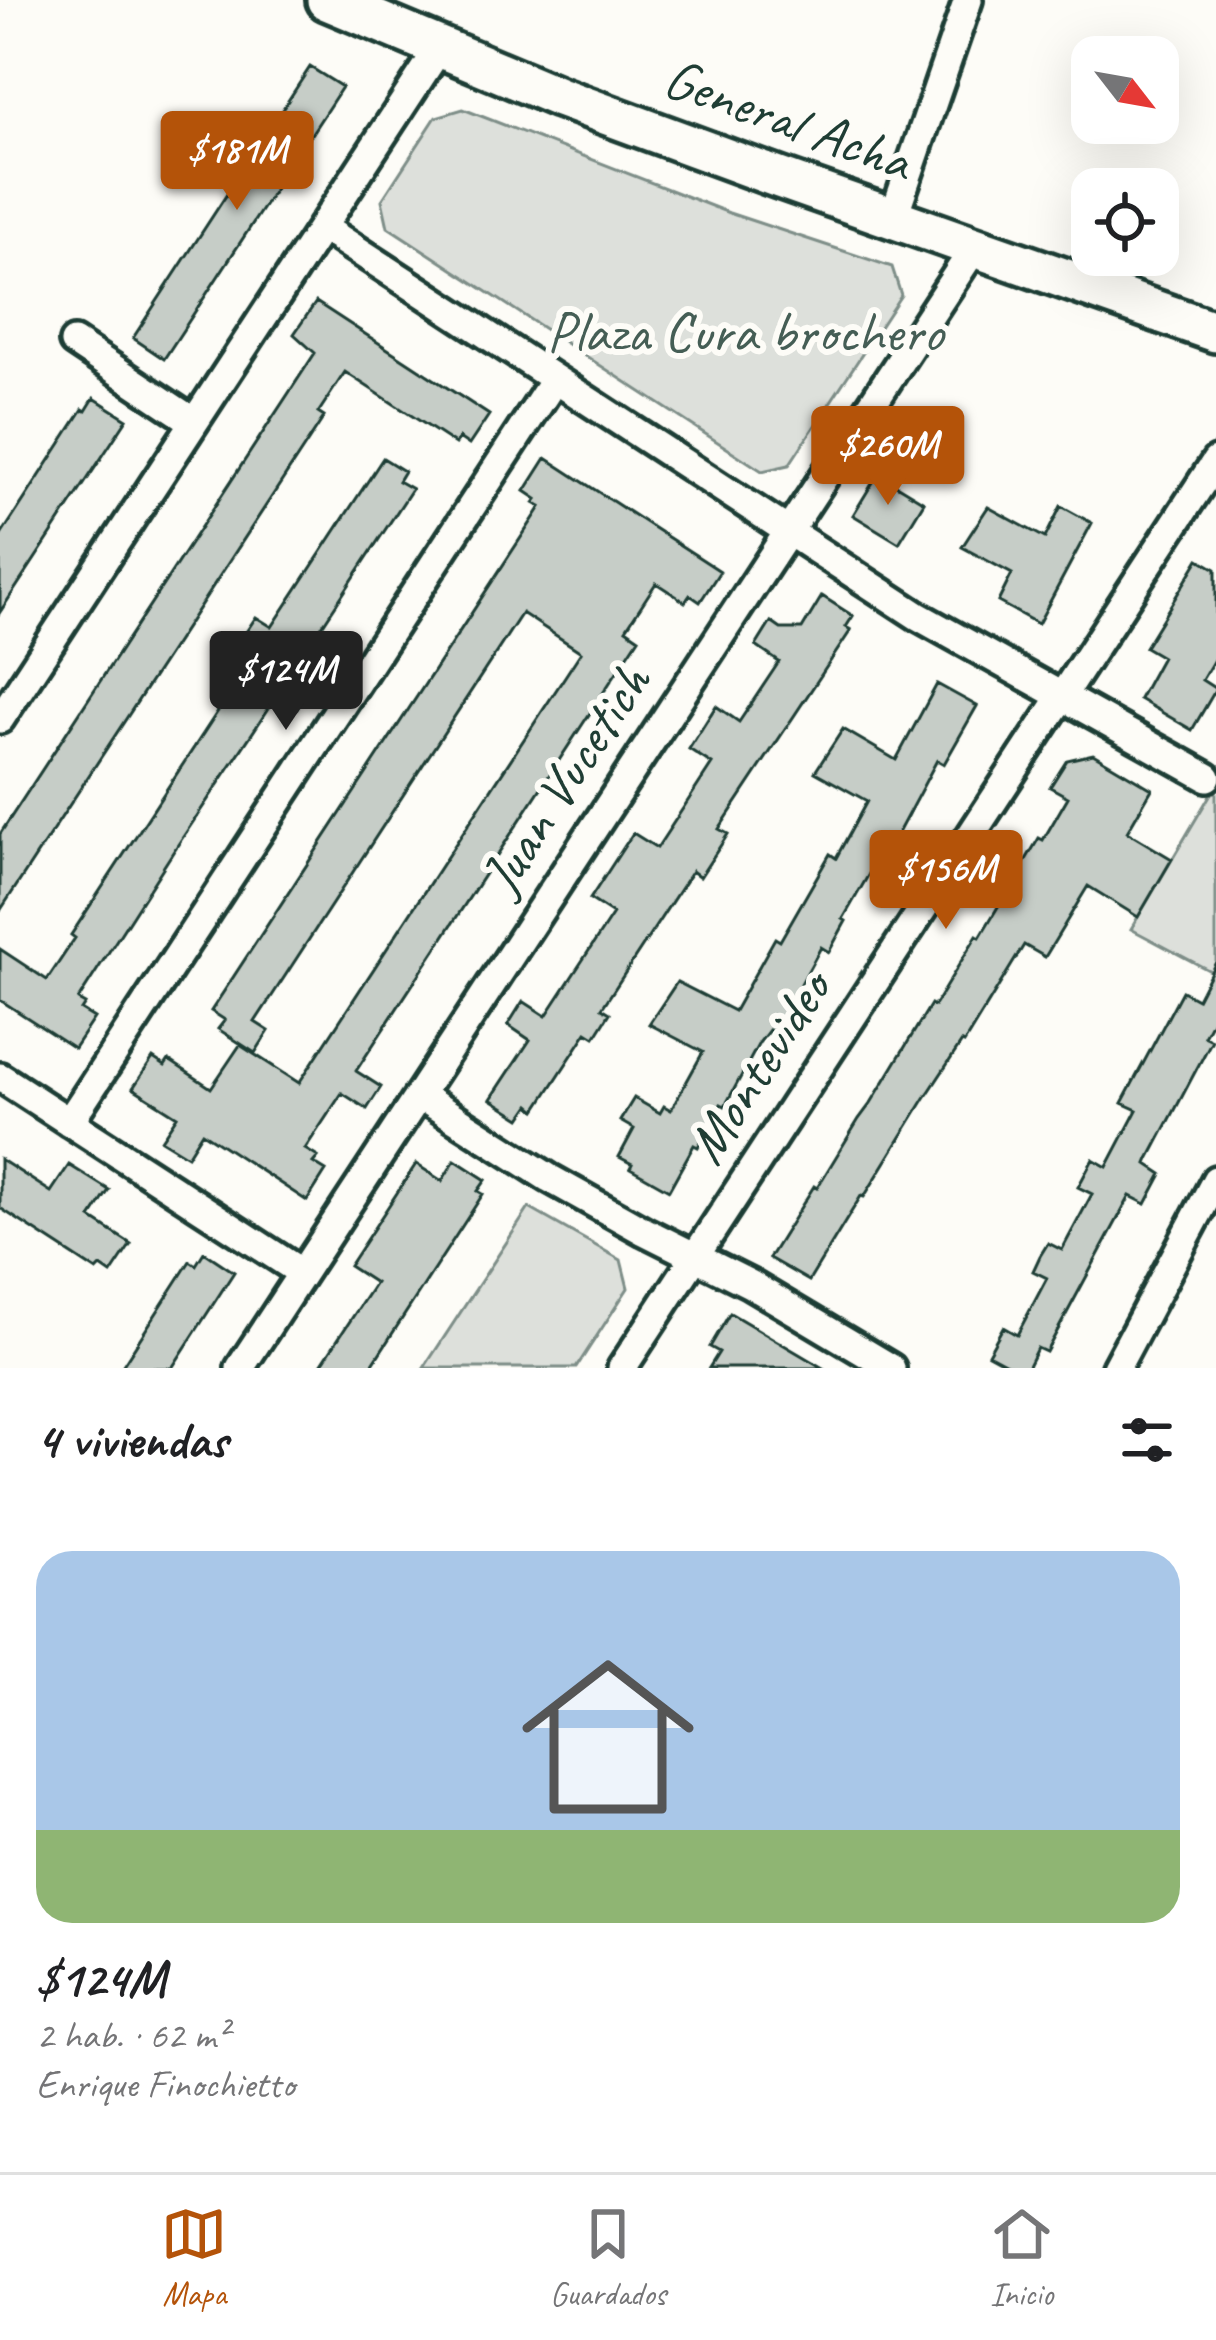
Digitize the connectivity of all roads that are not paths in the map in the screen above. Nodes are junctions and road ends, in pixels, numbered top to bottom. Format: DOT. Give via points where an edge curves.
graph roads {
  1 [pos="327,0"];
  2 [pos="968,0"];
  3 [pos="440,47"];
  4 [pos="893,218"];
  5 [pos="322,227"];
  6 [pos="975,247"];
  7 [pos="1216,332"];
  8 [pos="74,342"];
  9 [pos="555,379"];
  10 [pos="194,422"];
  11 [pos="1216,461"];
  12 [pos="789,531"];
  13 [pos="1062,696"];
  14 [pos="0,719"];
  15 [pos="1207,777"];
  16 [pos="0,1077"];
  17 [pos="419,1095"];
  18 [pos="69,1122"];
  19 [pos="1216,1180"];
  20 [pos="695,1256"];
  21 [pos="302,1273"];
  22 [pos="240,1368"];
  23 [pos="622,1368"];
  24 [pos="891,1368"];
  25 [pos="1116,1368"];
  1 -- 3 [label="main road, General Acha"];
  2 -- 4 [label="street"];
  3 -- 4 [label="main road, General Acha"];
  3 -- 5 [label="street"];
  4 -- 6 [label="main road, General Acha"];
  5 -- 9 [label="street"];
  5 -- 10 [label="street"];
  6 -- 7 [label="main road, General Acha"];
  6 -- 12 [label="street, Juan Vucetich"];
  8 -- 10 [label="street"];
  9 -- 12 [label="street"];
  9 -- 18 [label="street"];
  10 -- 14 [label="street"];
  11 -- 13 [label="street, Montevideo"];
  12 -- 13 [label="street" via="918,616"];
  12 -- 17 [label="street, Juan Vucetich"];
  13 -- 15 [label="street"];
  13 -- 20 [label="street, Montevideo"];
  16 -- 18 [label="street"];
  17 -- 20 [label="street" via="549,1178"];
  17 -- 21 [label="street, Juan Vucetich"];
  18 -- 21 [label="street"];
  19 -- 25 [label="street"];
  20 -- 23 [label="street, Montevideo"];
  20 -- 24 [label="street"];
  21 -- 22 [label="street, Juan Vucetich"];
}
